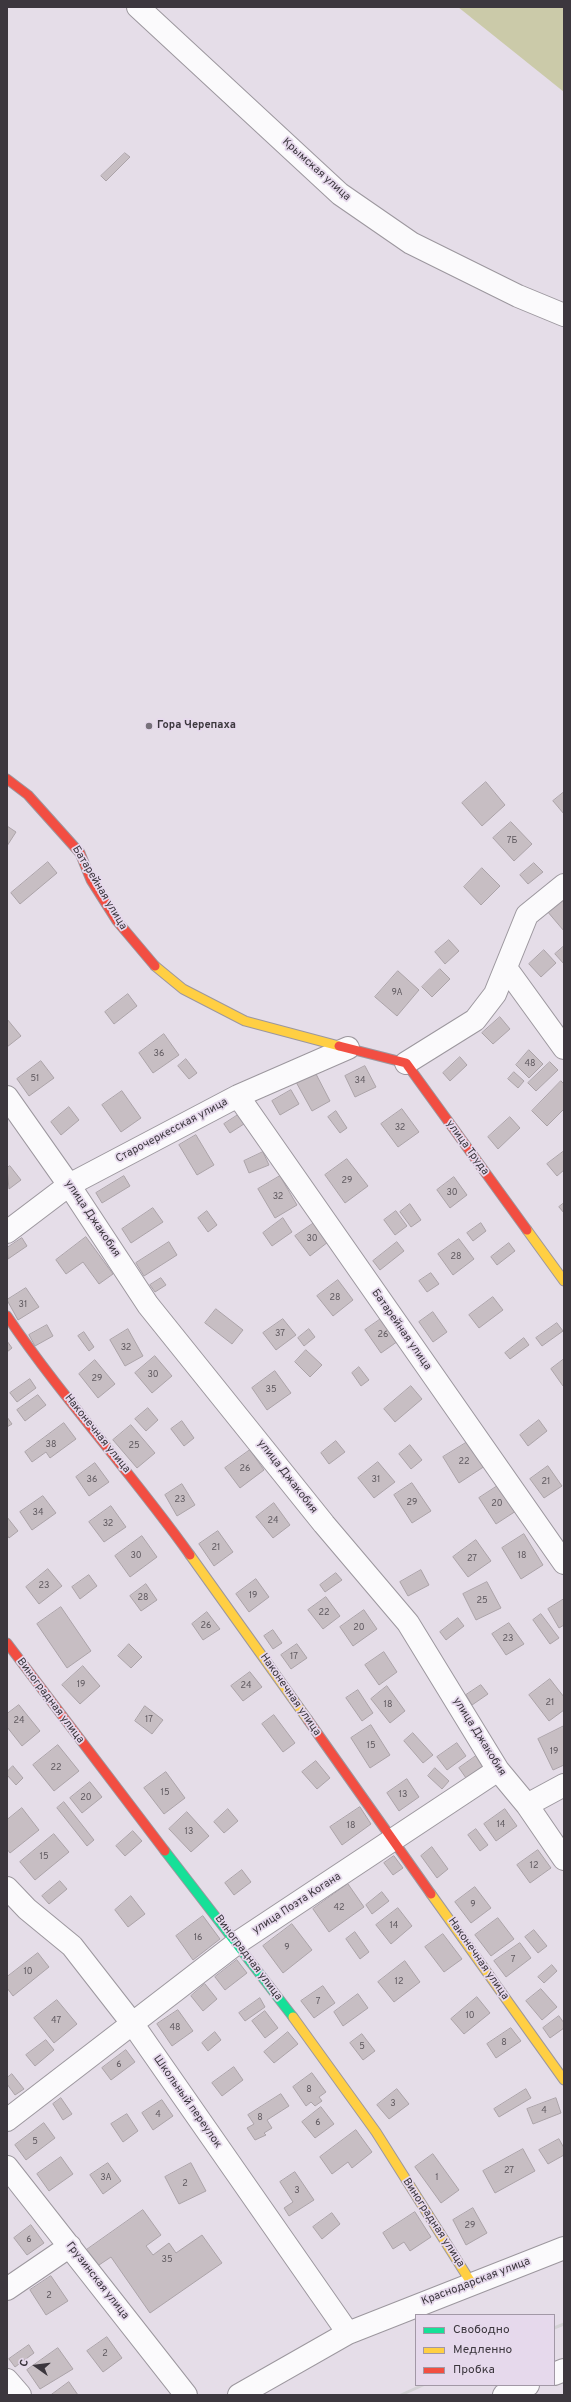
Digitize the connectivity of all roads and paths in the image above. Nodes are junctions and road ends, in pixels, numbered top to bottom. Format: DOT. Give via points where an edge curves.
graph roads {
  1 [pos="138,7"];
  2 [pos="564,315"];
  3 [pos="7,779"];
  4 [pos="564,884"];
  5 [pos="506,968"];
  6 [pos="348,1048"];
  7 [pos="564,1048"];
  8 [pos="406,1063"];
  9 [pos="238,1096"];
  10 [pos="7,1097"];
  11 [pos="69,1185"];
  12 [pos="7,1232"];
  13 [pos="564,1281"];
  14 [pos="7,1316"];
  15 [pos="564,1563"];
  16 [pos="7,1643"];
  17 [pos="498,1770"];
  18 [pos="564,1785"];
  19 [pos="527,1805"];
  20 [pos="394,1840"];
  21 [pos="564,1859"];
  22 [pos="7,1888"];
  23 [pos="237,1943"];
  24 [pos="132,2023"];
  25 [pos="564,2080"];
  26 [pos="7,2120"];
  27 [pos="7,2167"];
  28 [pos="70,2246"];
  29 [pos="564,2248"];
  30 [pos="472,2284"];
  31 [pos="7,2289"];
  32 [pos="348,2333"];
  33 [pos="7,2380"];
  34 [pos="526,2386"];
  35 [pos="20,2395"];
  36 [pos="186,2395"];
  37 [pos="239,2395"];
  38 [pos="504,2395"];
  1 -- 2 [label="street, Крымская улица" via="340,194 411,243 518,296"];
  3 -- 6 [label="street, Батарейная улица" via="28,795 80,853 91,880 117,921 159,971 183,990 245,1021"];
  4 -- 5 [label="street" via="527,915"];
  5 -- 7 [label="street"];
  5 -- 8 [label="street" via="495,994 475,1020"];
  6 -- 8 [label="street"];
  6 -- 9 [label="street, Старочеркесская улица"];
  8 -- 13 [label="street, улица Труда"];
  9 -- 11 [label="street, Старочеркесская улица"];
  9 -- 15 [label="street, Батарейная улица"];
  10 -- 11 [label="street, улица Джакобия"];
  11 -- 12 [label="street, Старочеркесская улица"];
  11 -- 17 [label="street, улица Джакобия" via="148,1305 324,1524 408,1623"];
  14 -- 20 [label="street, Наконечная улица" via="34,1356 159,1510"];
  16 -- 23 [label="street, Виноградная улица" via="53,1707"];
  17 -- 19 [label="street, улица Джакобия"];
  17 -- 20 [label="street, улица Поэта Когана"];
  18 -- 19 [label="street"];
  19 -- 21 [label="street, улица Джакобия"];
  20 -- 23 [label="street, улица Поэта Когана"];
  20 -- 25 [label="street, Наконечная улица"];
  22 -- 24 [label="street, Школьный переулок" via="27,1909 72,1946"];
  23 -- 24 [label="street, улица Поэта Когана"];
  23 -- 30 [label="street, Виноградная улица" via="343,2085"];
  24 -- 26 [label="street, улица Поэта Когана"];
  24 -- 32 [label="street, Школьный переулок"];
  27 -- 28 [label="street, Грузинская улица"];
  28 -- 31 [label="street"];
  28 -- 36 [label="street, Грузинская улица"];
  29 -- 30 [label="street, Краснодарская улица"];
  30 -- 32 [label="street, Краснодарская улица"];
  32 -- 37 [label="street, Краснодарская улица"];
  33 -- 35 [label="street"];
  34 -- 38 [label="street"];
}
